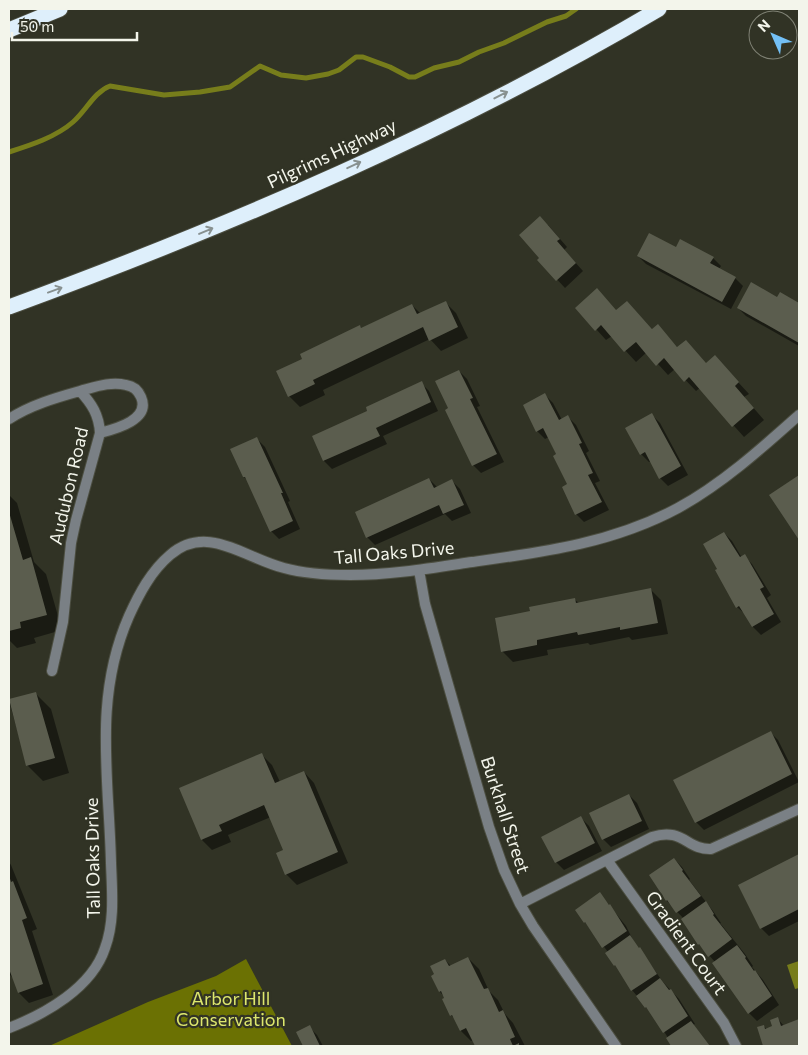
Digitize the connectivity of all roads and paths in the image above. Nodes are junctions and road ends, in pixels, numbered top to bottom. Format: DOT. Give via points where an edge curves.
graph roads {
  1 [pos="60,9"];
  2 [pos="659,9"];
  3 [pos="9,30"];
  4 [pos="9,307"];
  5 [pos="80,391"];
  6 [pos="799,415"];
  7 [pos="9,418"];
  8 [pos="100,433"];
  9 [pos="419,570"];
  10 [pos="52,670"];
  11 [pos="799,809"];
  12 [pos="607,860"];
  13 [pos="520,904"];
  14 [pos="9,1028"];
  15 [pos="616,1046"];
  16 [pos="736,1046"];
  1 -- 3 [label="highway"];
  4 -- 2 [label="highway, Pilgrims Highway, one-way" via="172,245 330,176 504,93"];
  5 -- 7 [label="street" via="50,399"];
  5 -- 8 [label="street, Audubon Road" via="97,414"];
  5 -- 8 [label="street" via="125,384 139,393 141,409 133,421"];
  6 -- 9 [label="street, Tall Oaks Drive" via="699,495 650,522 594,542 563,549"];
  8 -- 10 [label="street, Audubon Road" via="71,543 63,622"];
  9 -- 13 [label="street, Burkhall Street" via="425,604 489,828"];
  9 -- 14 [label="street, Tall Oaks Drive" via="353,575 304,573 204,541 186,544 166,558 137,599 121,635 106,701 112,909 105,950 97,965 60,1003"];
  11 -- 12 [label="street" via="711,849 701,849 681,837 665,834 652,837"];
  12 -- 13 [label="street"];
  12 -- 16 [label="street, Gradient Court" via="724,1022"];
  13 -- 15 [label="street, Burkhall Street"];
}
